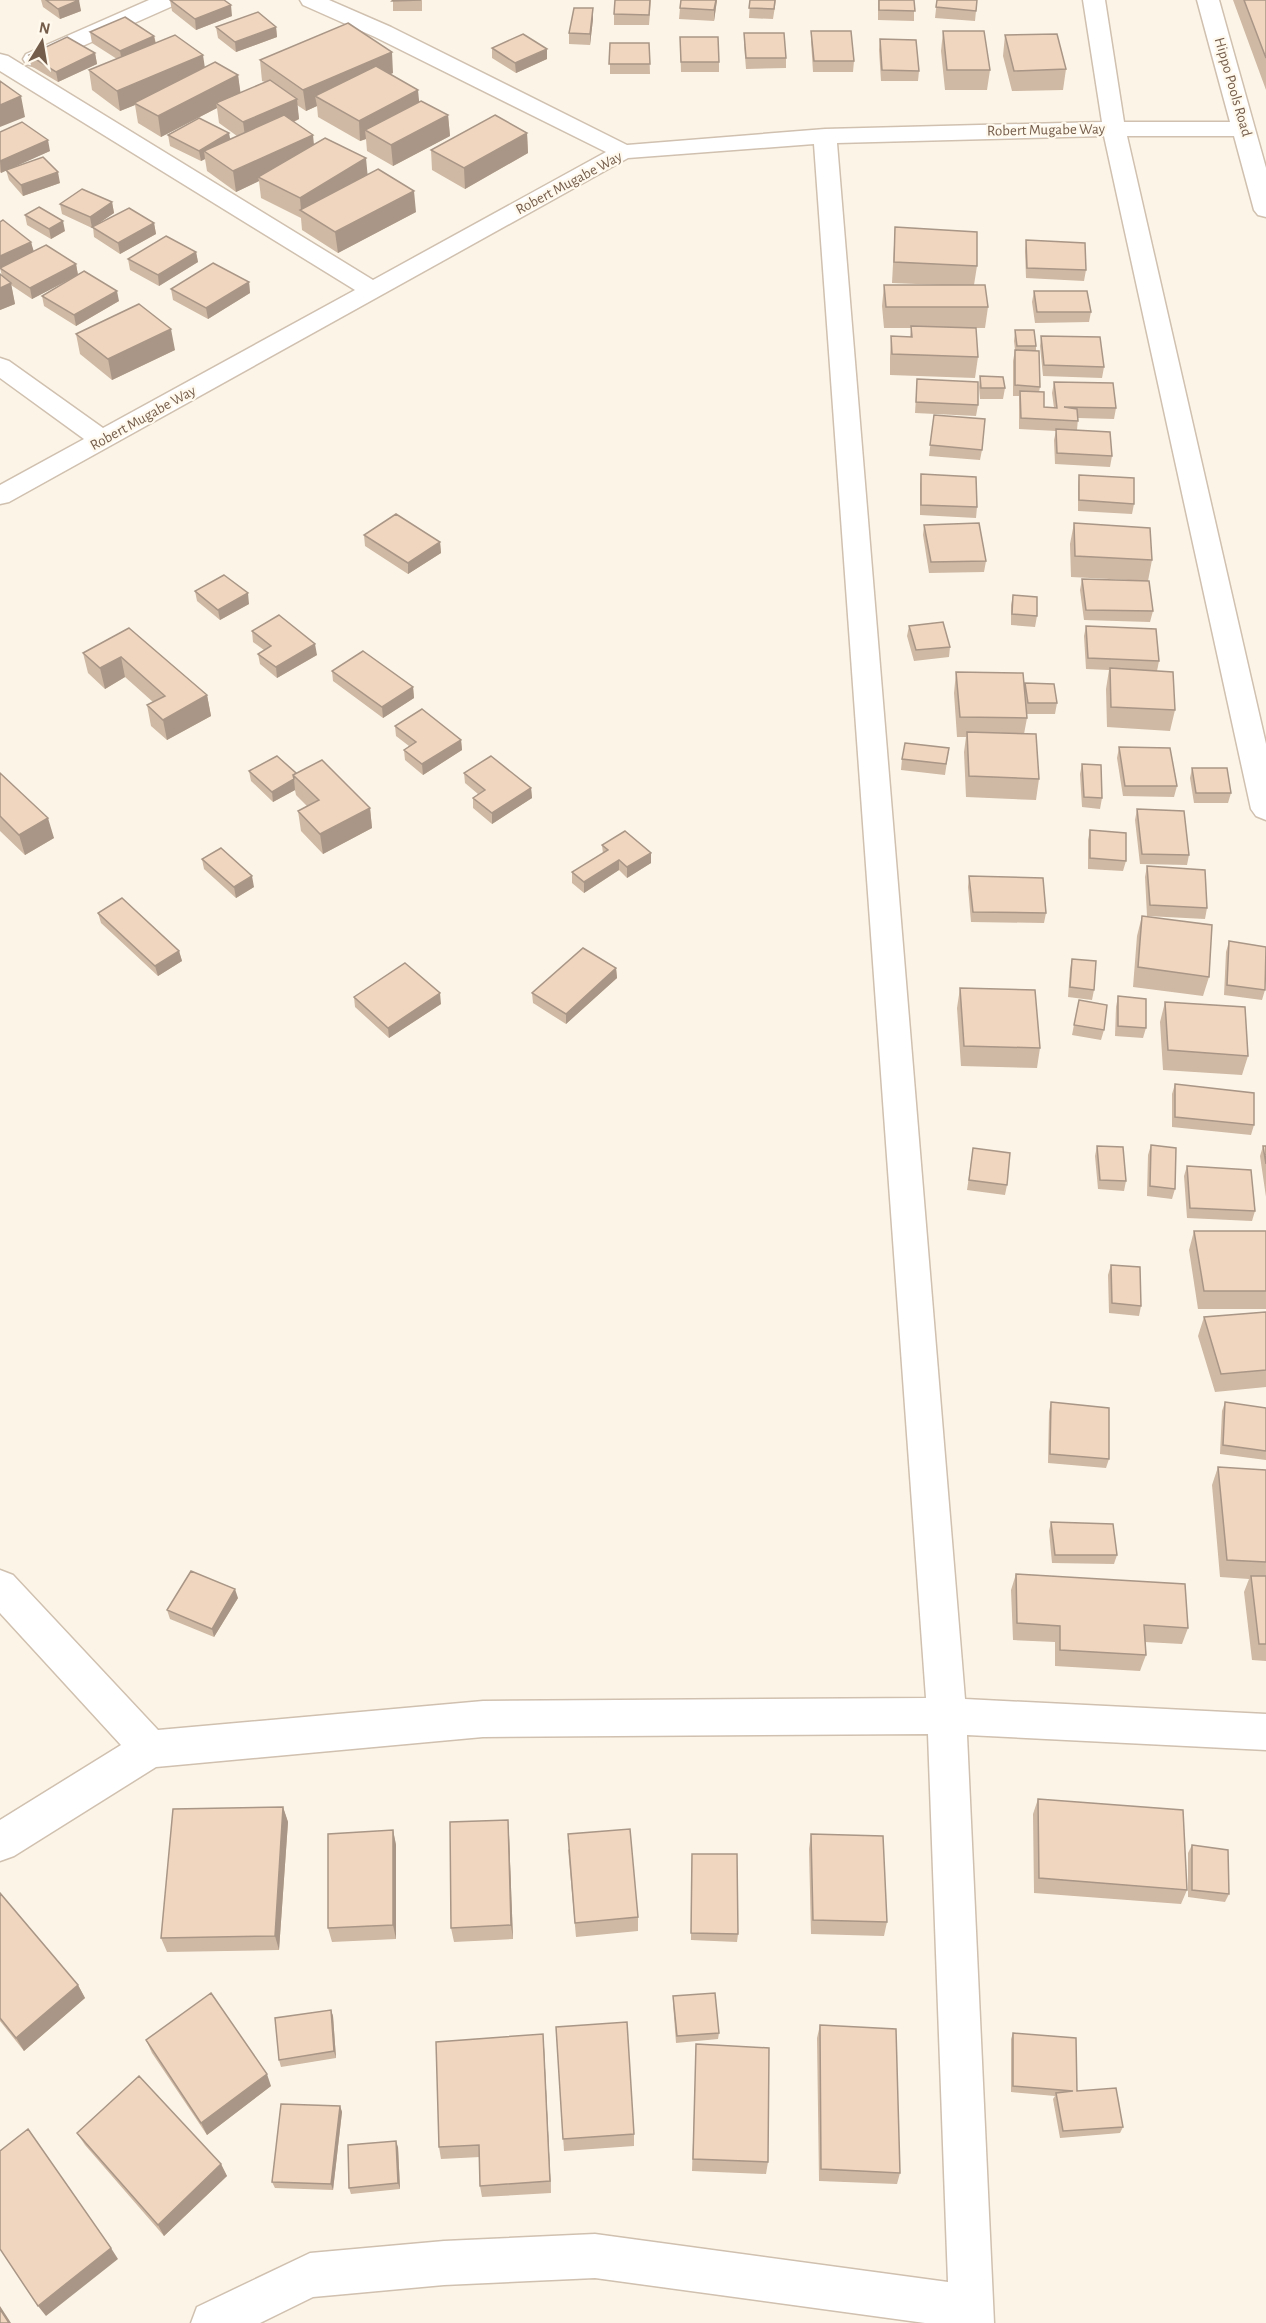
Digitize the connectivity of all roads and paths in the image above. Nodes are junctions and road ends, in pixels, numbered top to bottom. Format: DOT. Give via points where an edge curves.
graph roads {
  1 [pos="167,0"];
  2 [pos="311,0"];
  3 [pos="1094,0"];
  4 [pos="1208,0"];
  5 [pos="4,68"];
  6 [pos="1114,129"];
  7 [pos="1245,129"];
  8 [pos="825,136"];
  9 [pos="623,152"];
  10 [pos="1266,210"];
  11 [pos="374,291"];
  12 [pos="0,366"];
  13 [pos="102,440"];
  14 [pos="0,496"];
  15 [pos="1266,809"];
  16 [pos="0,1587"];
  17 [pos="947,1716"];
  18 [pos="1266,1732"];
  19 [pos="150,1749"];
  20 [pos="0,1842"];
  21 [pos="971,2315"];
  22 [pos="213,2323"];
  1 -- 5 [label="street"];
  2 -- 9 [label="street"];
  3 -- 6 [label="street"];
  4 -- 7 [label="street, Hippo Pools Road"];
  5 -- 11 [label="street"];
  6 -- 7 [label="street, Robert Mugabe Way"];
  6 -- 8 [label="street, Robert Mugabe Way"];
  6 -- 15 [label="street"];
  7 -- 10 [label="street, Hippo Pools Road"];
  8 -- 9 [label="street, Robert Mugabe Way"];
  8 -- 17 [label="street"];
  9 -- 11 [label="street, Robert Mugabe Way"];
  11 -- 13 [label="street, Robert Mugabe Way"];
  12 -- 13 [label="street"];
  13 -- 14 [label="street, Robert Mugabe Way"];
  16 -- 19 [label="street"];
  17 -- 18 [label="street"];
  17 -- 19 [label="street" via="483,1719"];
  17 -- 21 [label="street"];
  19 -- 20 [label="street"];
  21 -- 22 [label="street" via="595,2256 444,2263 310,2275"];
}
